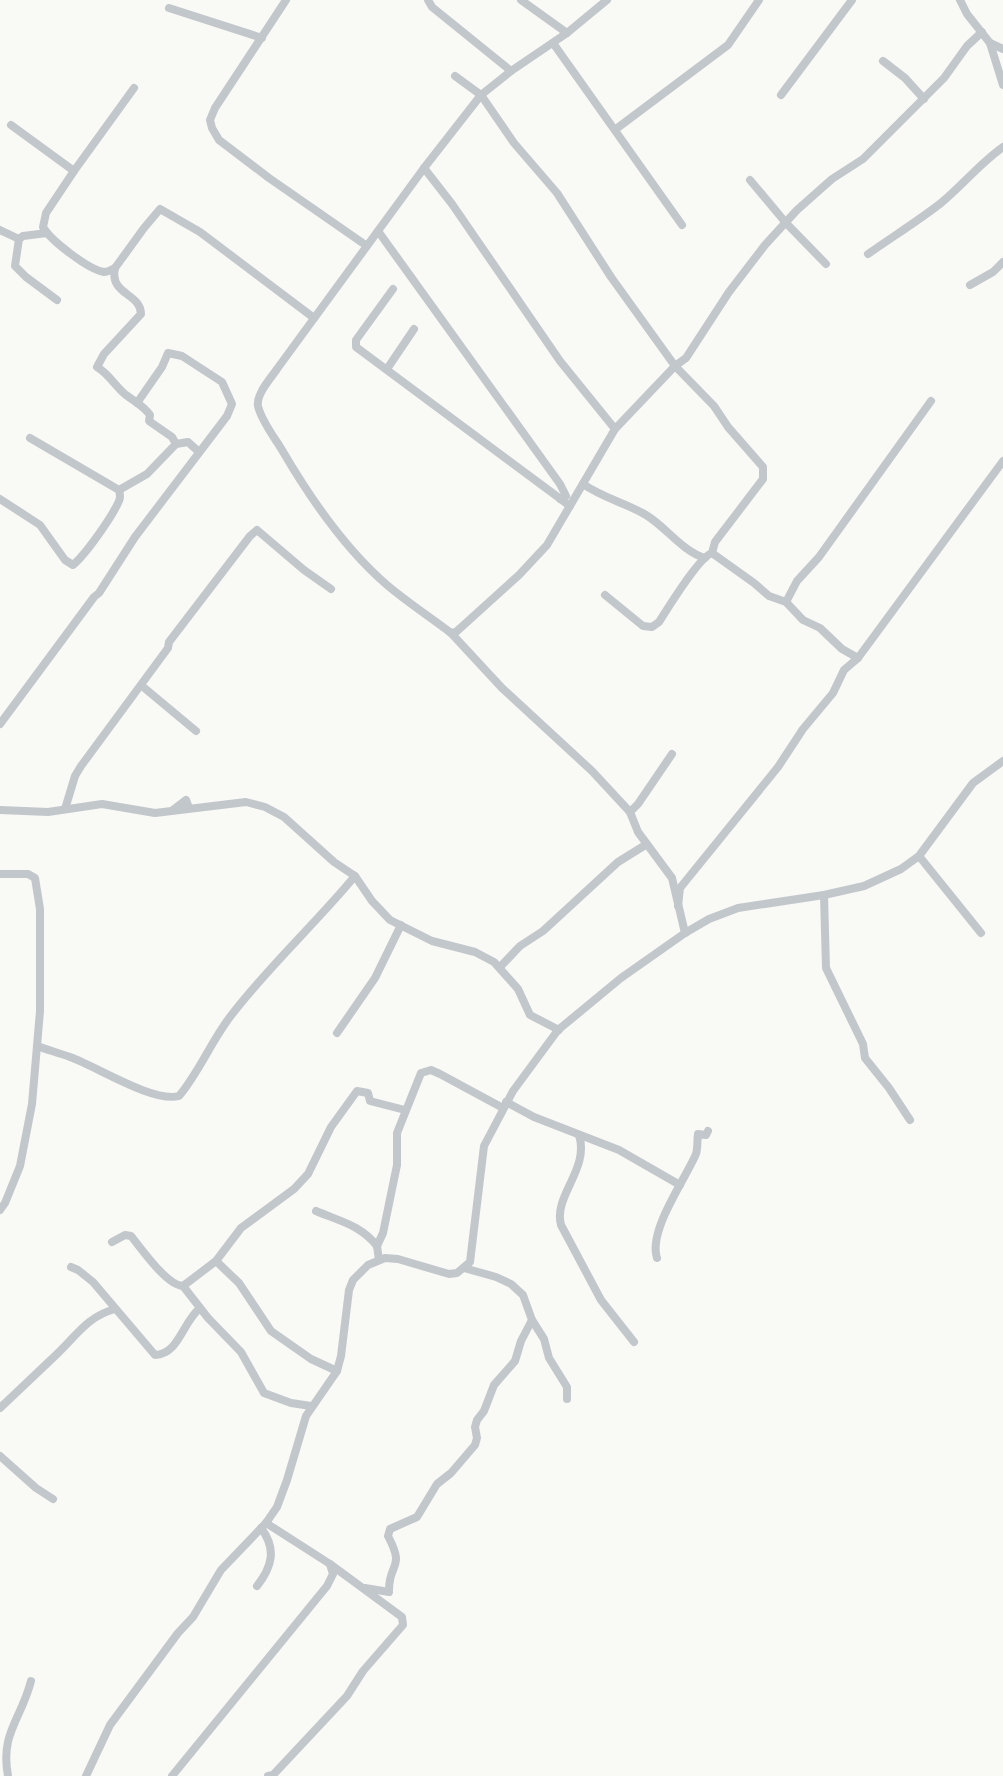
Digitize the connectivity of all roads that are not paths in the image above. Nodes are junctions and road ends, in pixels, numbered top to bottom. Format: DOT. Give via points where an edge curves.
graph roads {
  1 [pos="286,0"];
  2 [pos="428,0"];
  3 [pos="521,0"];
  4 [pos="607,0"];
  5 [pos="759,0"];
  6 [pos="852,0"];
  7 [pos="960,0"];
  8 [pos="169,8"];
  9 [pos="982,32"];
  10 [pos="567,33"];
  11 [pos="262,38"];
  12 [pos="553,43"];
  13 [pos="990,43"];
  14 [pos="1003,49"];
  15 [pos="883,61"];
  16 [pos="512,71"];
  17 [pos="455,76"];
  18 [pos="1003,85"];
  19 [pos="134,88"];
  20 [pos="481,95"];
  21 [pos="781,95"];
  22 [pos="924,99"];
  23 [pos="12,125"];
  24 [pos="616,129"];
  25 [pos="1003,147"];
  26 [pos="424,168"];
  27 [pos="74,171"];
  28 [pos="750,180"];
  29 [pos="786,223"];
  30 [pos="682,225"];
  31 [pos="0,230"];
  32 [pos="378,231"];
  33 [pos="47,234"];
  34 [pos="19,239"];
  35 [pos="366,246"];
  36 [pos="868,254"];
  37 [pos="1003,262"];
  38 [pos="826,264"];
  39 [pos="115,268"];
  40 [pos="970,285"];
  41 [pos="393,289"];
  42 [pos="56,300"];
  43 [pos="314,318"];
  44 [pos="414,329"];
  45 [pos="675,366"];
  46 [pos="387,369"];
  47 [pos="931,401"];
  48 [pos="137,403"];
  49 [pos="615,429"];
  50 [pos="30,438"];
  51 [pos="176,444"];
  52 [pos="199,452"];
  53 [pos="1003,461"];
  54 [pos="584,484"];
  55 [pos="119,490"];
  56 [pos="560,499"];
  57 [pos="1,502"];
  58 [pos="570,506"];
  59 [pos="709,555"];
  60 [pos="331,589"];
  61 [pos="605,595"];
  62 [pos="786,602"];
  63 [pos="451,633"];
  64 [pos="858,658"];
  65 [pos="142,686"];
  66 [pos="0,726"];
  67 [pos="196,732"];
  68 [pos="672,754"];
  69 [pos="1003,761"];
  70 [pos="65,809"];
  71 [pos="0,810"];
  72 [pos="630,812"];
  73 [pos="647,844"];
  74 [pos="919,856"];
  75 [pos="0,874"];
  76 [pos="355,876"];
  77 [pos="824,895"];
  78 [pos="678,906"];
  79 [pos="401,926"];
  80 [pos="685,933"];
  81 [pos="981,933"];
  82 [pos="500,967"];
  83 [pos="559,1030"];
  84 [pos="337,1033"];
  85 [pos="37,1046"];
  86 [pos="504,1106"];
  87 [pos="405,1110"];
  88 [pos="910,1120"];
  89 [pos="708,1130"];
  90 [pos="579,1135"];
  91 [pos="680,1185"];
  92 [pos="0,1210"];
  93 [pos="316,1211"];
  94 [pos="112,1242"];
  95 [pos="378,1246"];
  96 [pos="657,1258"];
  97 [pos="379,1260"];
  98 [pos="216,1261"];
  99 [pos="72,1267"];
  100 [pos="464,1268"];
  101 [pos="182,1286"];
  102 [pos="108,1299"];
  103 [pos="200,1308"];
  104 [pos="115,1309"];
  105 [pos="106,1311"];
  106 [pos="532,1320"];
  107 [pos="634,1342"];
  108 [pos="337,1371"];
  109 [pos="567,1400"];
  110 [pos="311,1406"];
  111 [pos="0,1408"];
  112 [pos="0,1456"];
  113 [pos="52,1499"];
  114 [pos="264,1526"];
  115 [pos="330,1564"];
  116 [pos="257,1586"];
  117 [pos="364,1588"];
  118 [pos="31,1681"];
  119 [pos="8,1776"];
  120 [pos="86,1776"];
  121 [pos="172,1776"];
  122 [pos="268,1776"];
  1 -- 11 [label="street"];
  2 -- 16 [label="street" via="432,7"];
  3 -- 10 [label="street"];
  4 -- 10 [label="street"];
  5 -- 24 [label="street" via="728,45"];
  6 -- 21 [label="street"];
  7 -- 9 [label="street"];
  8 -- 11 [label="street"];
  9 -- 13 [label="street"];
  9 -- 22 [label="street"];
  10 -- 12 [label="street"];
  11 -- 35 [label="street" via="215,108 210,120 212,128 219,140 245,160"];
  12 -- 16 [label="street"];
  12 -- 24 [label="street"];
  13 -- 14 [label="street"];
  13 -- 18 [label="street"];
  15 -- 22 [label="street"];
  16 -- 20 [label="street"];
  17 -- 20 [label="street"];
  19 -- 27 [label="street"];
  20 -- 26 [label="street"];
  20 -- 45 [label="street" via="514,143 557,192 606,270"];
  22 -- 29 [label="street" via="863,159 814,194"];
  23 -- 27 [label="street"];
  24 -- 30 [label="street"];
  25 -- 36 [label="street" via="939,205"];
  26 -- 32 [label="street"];
  26 -- 49 [label="street" via="560,361"];
  27 -- 33 [label="street" via="46,213 43,227"];
  28 -- 29 [label="street"];
  29 -- 38 [label="street"];
  29 -- 45 [label="street" via="730,292 686,358"];
  31 -- 34 [label="street"];
  32 -- 35 [label="street"];
  32 -- 56 [label="street" via="560,484 566,496"];
  33 -- 34 [label="street"];
  33 -- 39 [label="street" via="96,270"];
  34 -- 42 [label="street" via="14,266"];
  35 -- 43 [label="street"];
  37 -- 40 [label="street"];
  39 -- 43 [label="street" via="160,209 200,232"];
  39 -- 48 [label="street" via="116,285 139,305 141,314 104,354 97,367"];
  41 -- 46 [label="street" via="355,343 362,352"];
  43 -- 63 [label="street" via="265,386 258,406 293,470 352,549 387,585"];
  44 -- 46 [label="street"];
  45 -- 49 [label="street"];
  45 -- 59 [label="street" via="714,406 728,427 758,459 764,472 763,479 715,542"];
  46 -- 56 [label="street"];
  47 -- 62 [label="street" via="819,557 797,581"];
  48 -- 51 [label="street" via="150,415 149,421 172,437"];
  48 -- 52 [label="street" via="168,353 182,356 222,382 232,404 227,416"];
  49 -- 54 [label="street"];
  50 -- 55 [label="street"];
  51 -- 52 [label="street" via="188,442"];
  51 -- 55 [label="street" via="147,474"];
  52 -- 66 [label="street"];
  53 -- 64 [label="street"];
  54 -- 58 [label="street"];
  54 -- 59 [label="street" via="597,494 644,514 692,552"];
  55 -- 57 [label="street" via="120,499 107,522 73,565 65,560 40,525"];
  56 -- 58 [label="street"];
  58 -- 63 [label="street" via="547,545 519,576"];
  59 -- 61 [label="street" via="652,627 643,626"];
  59 -- 62 [label="street" via="754,582 769,596"];
  60 -- 65 [label="street" via="258,530 250,536 169,642"];
  62 -- 64 [label="street" via="803,620 820,628 842,649"];
  63 -- 72 [label="street" via="502,688 592,771"];
  64 -- 78 [label="street" via="844,670 833,693 803,729 778,767 680,888"];
  65 -- 67 [label="street"];
  65 -- 70 [label="street" via="81,766"];
  68 -- 72 [label="street"];
  69 -- 74 [label="street" via="973,783"];
  70 -- 71 [label="street" via="48,812"];
  70 -- 76 [label="street" via="102,804 156,813 173,810 186,800 189,808 246,802 284,817 334,862"];
  72 -- 73 [label="street" via="633,824"];
  73 -- 78 [label="street" via="672,878"];
  73 -- 82 [label="street" via="618,862"];
  74 -- 77 [label="street" via="901,869 864,886"];
  74 -- 81 [label="street"];
  75 -- 85 [label="street" via="28,874 35,878 39,892 40,1011"];
  76 -- 79 [label="street" via="381,912"];
  76 -- 85 [label="street" via="232,1014 178,1096 152,1094 70,1057"];
  77 -- 80 [label="street" via="738,908"];
  77 -- 88 [label="street" via="826,968 864,1044 865,1058"];
  78 -- 80 [label="street"];
  79 -- 82 [label="street" via="432,941 475,952"];
  79 -- 84 [label="street" via="376,978"];
  80 -- 83 [label="street" via="614,984"];
  82 -- 83 [label="street" via="518,989 530,1015"];
  83 -- 86 [label="street"];
  85 -- 92 [label="street" via="32,1104 20,1166"];
  86 -- 87 [label="street" via="431,1070 421,1073"];
  86 -- 90 [label="street"];
  86 -- 100 [label="street" via="484,1146 472,1255"];
  87 -- 95 [label="street" via="397,1133 396,1165"];
  87 -- 98 [label="street" via="370,1101 368,1093 357,1091 331,1127 308,1174 294,1189 241,1228"];
  89 -- 91 [label="street" via="706,1135 698,1134 696,1153"];
  90 -- 91 [label="street" via="619,1150"];
  90 -- 107 [label="street" via="582,1144 580,1160 563,1205 560,1225 601,1300"];
  91 -- 96 [label="street" via="656,1238"];
  93 -- 95 [label="street" via="347,1222"];
  94 -- 101 [label="street" via="125,1235 131,1236 169,1279"];
  95 -- 97 [label="street"];
  97 -- 100 [label="street" via="398,1259 449,1274"];
  97 -- 108 [label="street" via="362,1270 349,1290"];
  98 -- 101 [label="street"];
  98 -- 108 [label="street" via="239,1283 271,1330 311,1359"];
  99 -- 102 [label="street" via="86,1275"];
  100 -- 106 [label="street" via="511,1284 523,1295"];
  101 -- 103 [label="street"];
  102 -- 104 [label="street"];
  102 -- 105 [label="street"];
  103 -- 104 [label="street" via="187,1320 169,1351 162,1355 155,1355"];
  103 -- 110 [label="street" via="241,1352 264,1393"];
  104 -- 105 [label="street"];
  105 -- 111 [label="street" via="84,1324"];
  106 -- 109 [label="street" via="540,1331 549,1358 567,1387"];
  106 -- 117 [label="street" via="515,1361 494,1385 477,1420 474,1427 476,1445 437,1484 417,1518 390,1529 388,1536 398,1557 389,1578 389,1592"];
  108 -- 110 [label="street"];
  110 -- 114 [label="street" via="277,1507"];
  112 -- 113 [label="street"];
  114 -- 115 [label="street"];
  114 -- 116 [label="street" via="272,1554 266,1574"];
  114 -- 120 [label="street" via="222,1570 193,1617 110,1725"];
  115 -- 117 [label="street"];
  115 -- 121 [label="street" via="332,1574 328,1586"];
  117 -- 122 [label="street" via="402,1616 403,1625 363,1671 340,1704"];
  118 -- 119 [label="street" via="2,1743 2,1760"];
}
